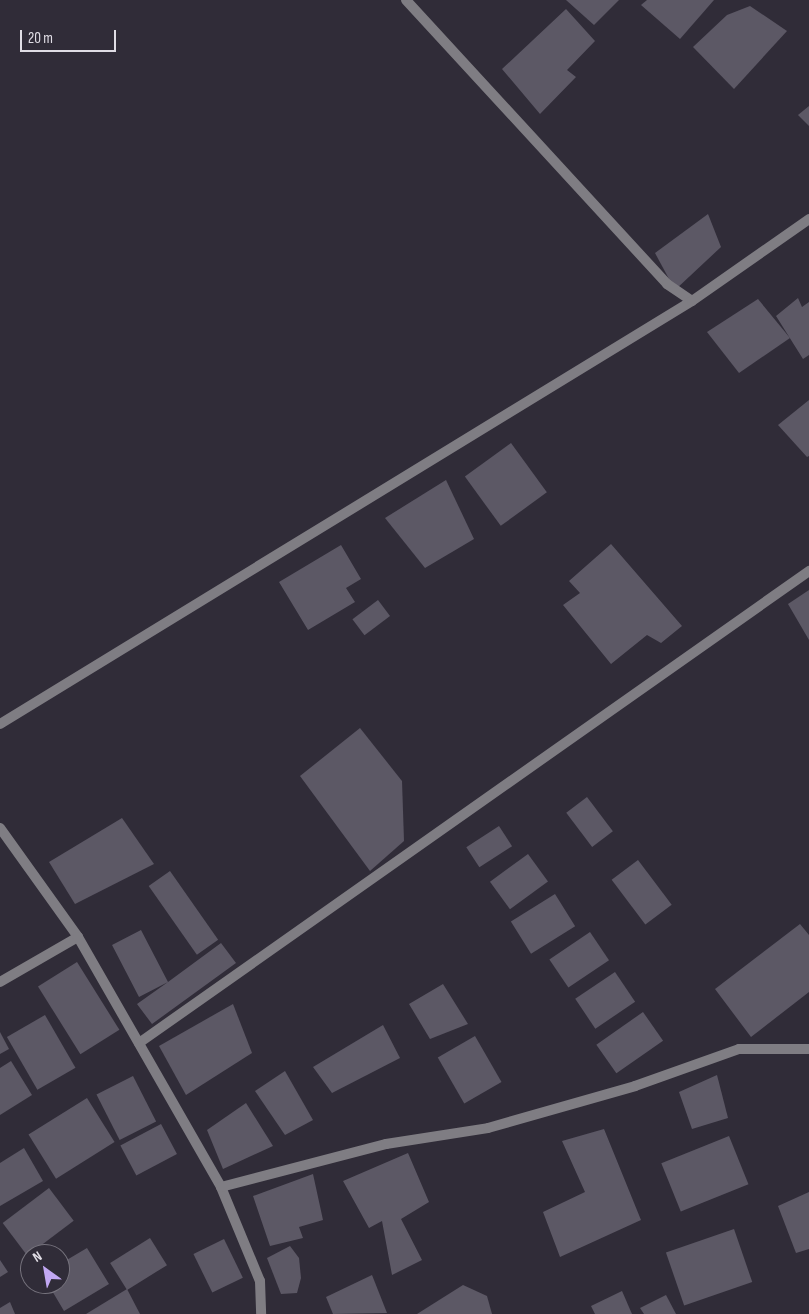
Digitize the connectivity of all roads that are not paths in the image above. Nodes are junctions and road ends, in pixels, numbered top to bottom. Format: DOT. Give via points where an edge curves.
graph roads {
  1 [pos="406,0"];
  2 [pos="809,219"];
  3 [pos="692,301"];
  4 [pos="809,571"];
  5 [pos="0,724"];
  6 [pos="0,828"];
  7 [pos="78,937"];
  8 [pos="0,982"];
  9 [pos="139,1044"];
  10 [pos="809,1049"];
  11 [pos="221,1187"];
  12 [pos="262,1314"];
  1 -- 3 [label="street" via="667,284"];
  2 -- 3 [label="street"];
  3 -- 5 [label="street"];
  4 -- 9 [label="street"];
  6 -- 7 [label="street"];
  7 -- 8 [label="street"];
  7 -- 9 [label="street"];
  9 -- 11 [label="street"];
  10 -- 11 [label="street" via="739,1049 635,1086 488,1128 386,1144"];
  11 -- 12 [label="street" via="260,1281"];
}
